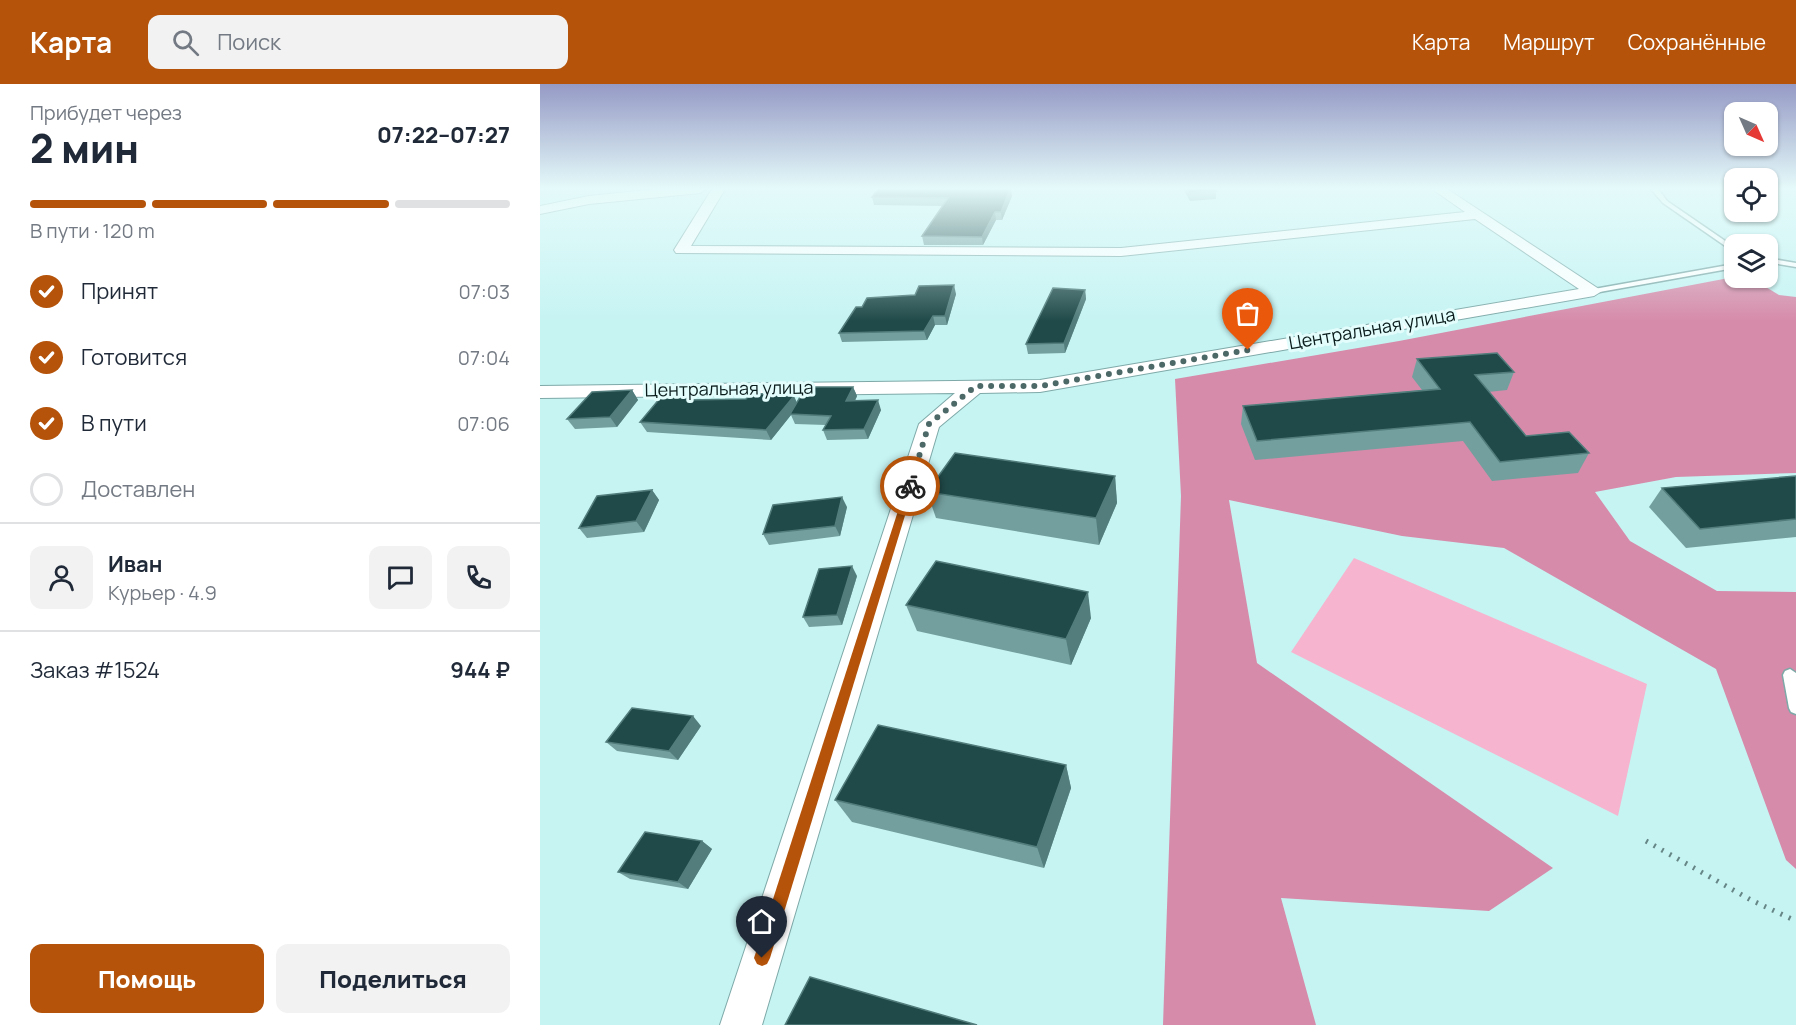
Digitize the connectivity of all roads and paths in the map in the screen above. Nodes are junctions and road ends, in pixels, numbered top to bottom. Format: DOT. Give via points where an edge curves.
graph roads {
  1 [pos="692,233"];
  2 [pos="1305,233"];
  3 [pos="1505,233"];
  4 [pos="1709,233"];
  5 [pos="1724,243"];
  6 [pos="1778,262"];
  7 [pos="1796,265"];
  8 [pos="1724,268"];
  9 [pos="1594,291"];
  10 [pos="976,386"];
  11 [pos="540,392"];
  12 [pos="1790,675"];
  13 [pos="1796,708"];
  14 [pos="1646,841"];
  15 [pos="1796,921"];
  16 [pos="741,1025"];
  1 -- 2 [label="street" via="681,250 1121,252"];
  3 -- 9 [label="street"];
  4 -- 5 [label="lane"];
  6 -- 7 [label="lane"];
  8 -- 9 [label="lane"];
  9 -- 10 [label="street, Центральная улица" via="1040,386"];
  10 -- 11 [label="street, Центральная улица"];
  10 -- 16 [label="street" via="929,424"];
  12 -- 13 [label="lane"];
  14 -- 15 [label="path"];
}
